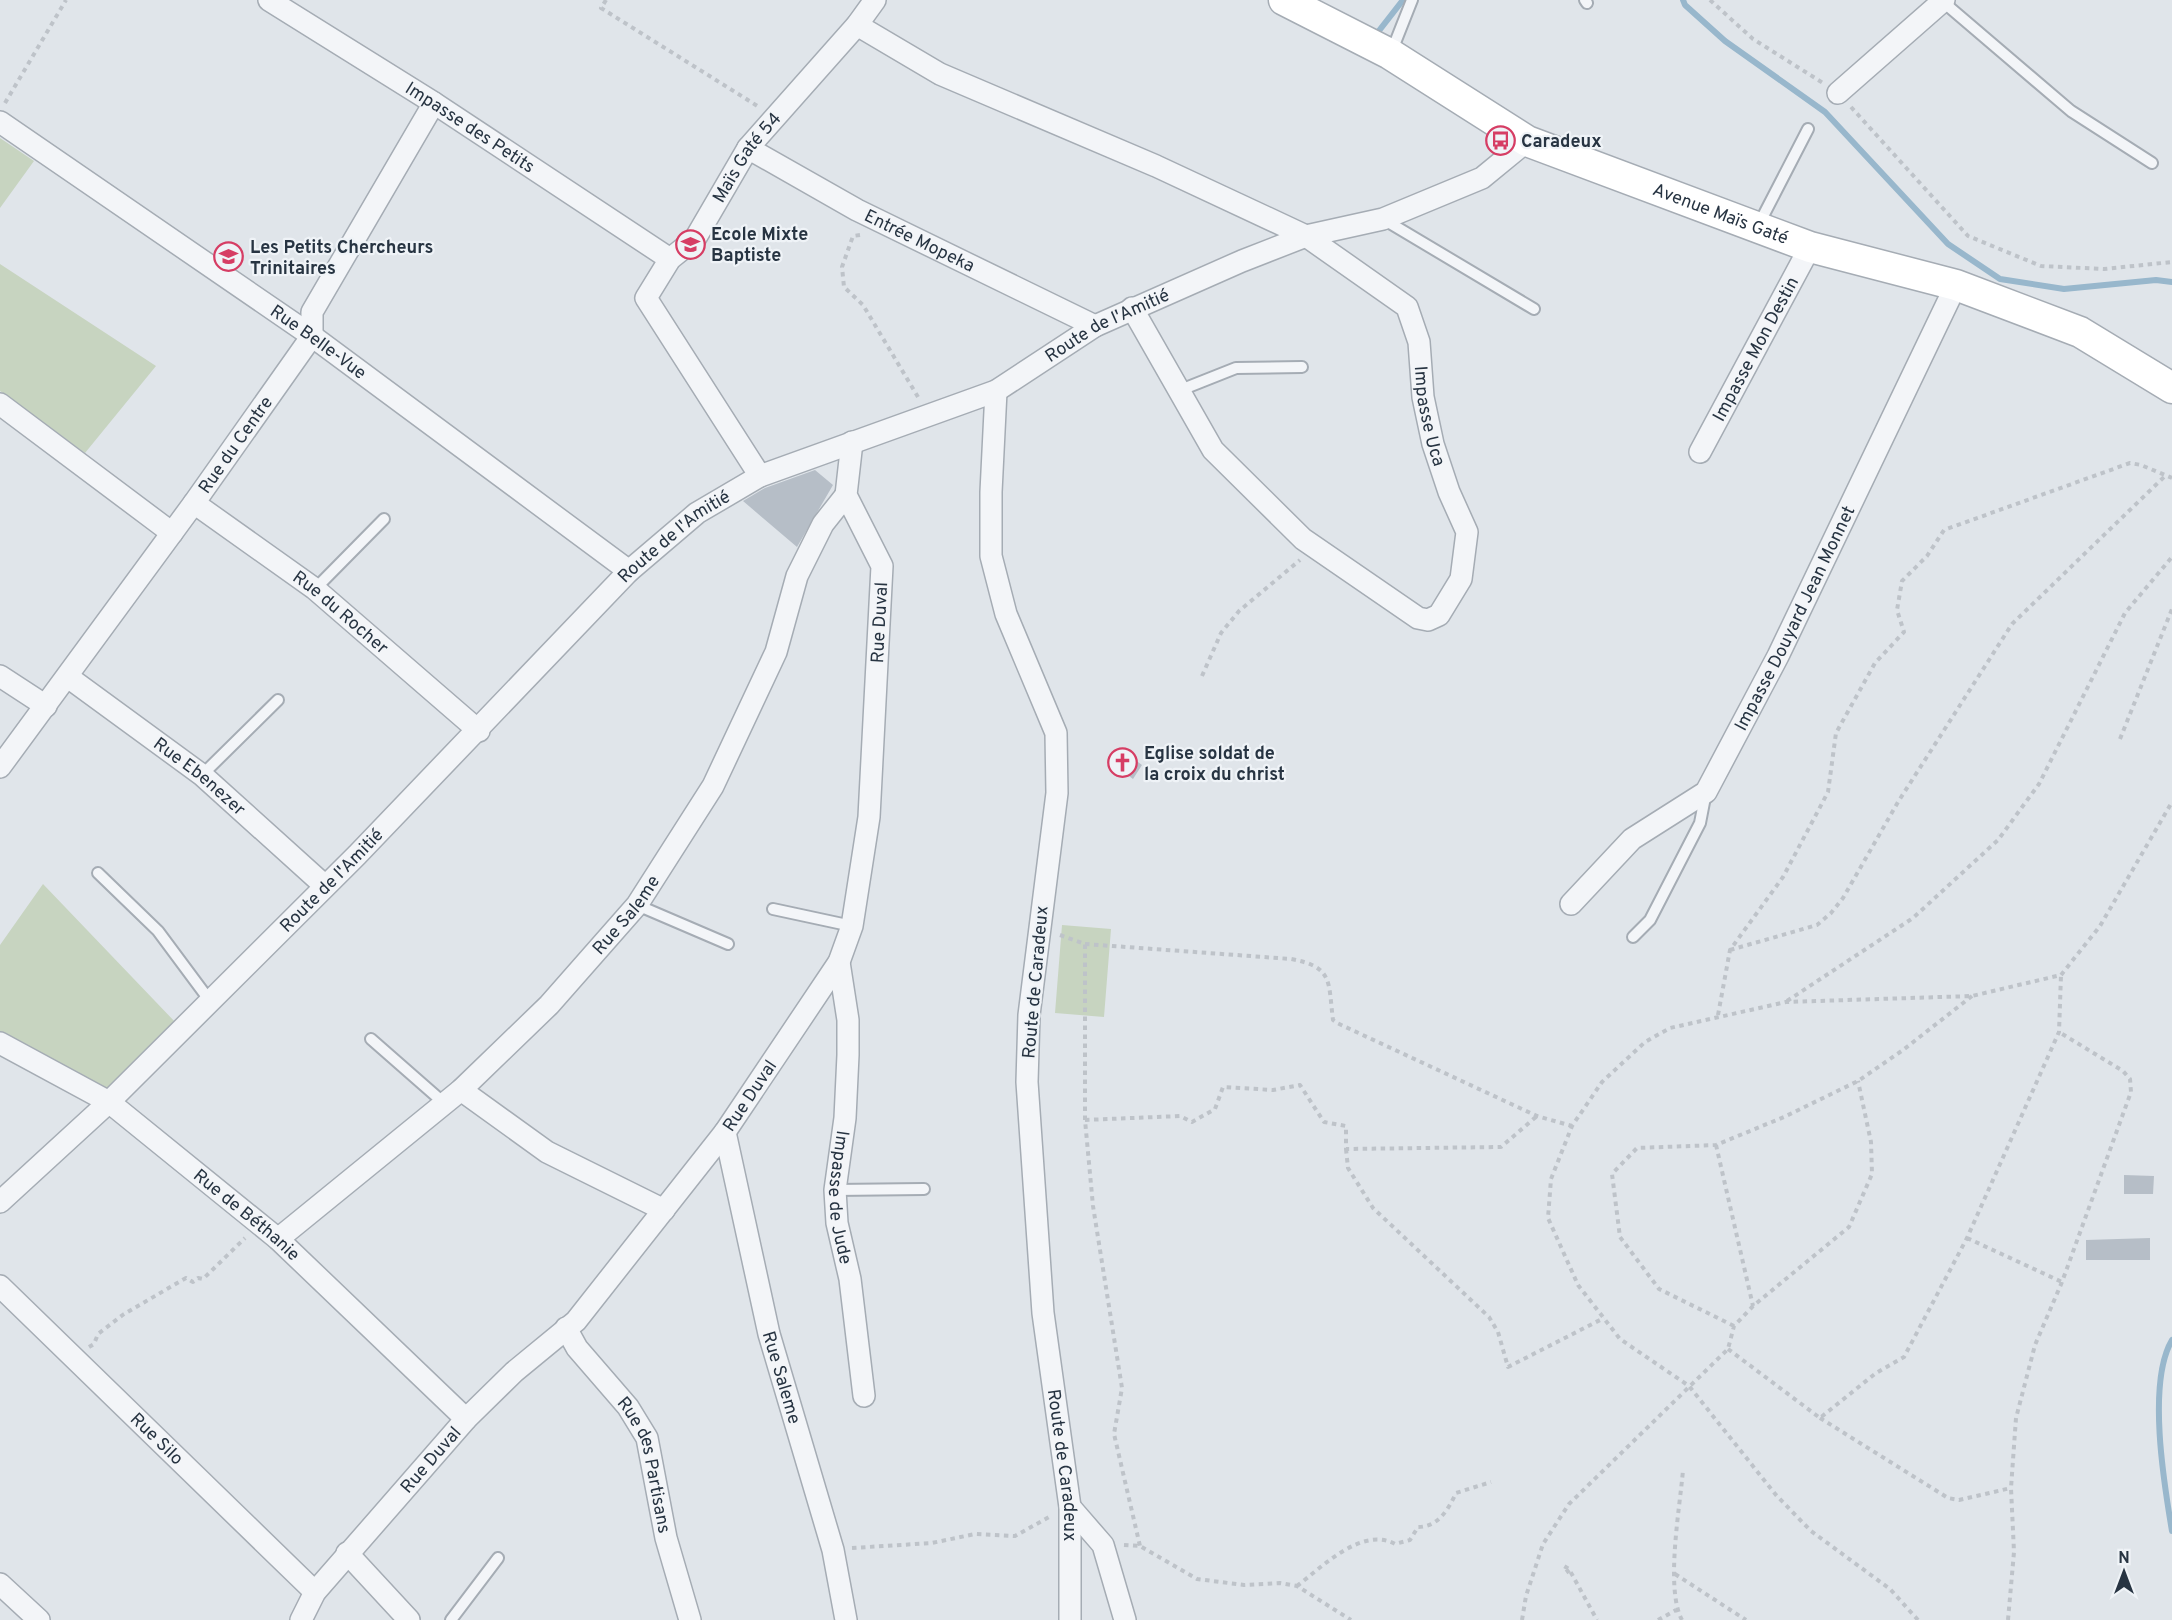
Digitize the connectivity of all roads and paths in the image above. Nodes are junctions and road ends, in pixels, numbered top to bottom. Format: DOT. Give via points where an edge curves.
graph roads {
  1 [pos="66,0"];
  2 [pos="269,0"];
  3 [pos="606,0"];
  4 [pos="875,0"];
  5 [pos="1284,0"];
  6 [pos="1412,0"];
  7 [pos="1710,0"];
  8 [pos="1943,1"];
  9 [pos="857,25"];
  10 [pos="1390,54"];
  11 [pos="1838,93"];
  12 [pos="434,103"];
  13 [pos="0,111"];
  14 [pos="775,117"];
  15 [pos="0,122"];
  16 [pos="1808,129"];
  17 [pos="1527,141"];
  18 [pos="748,148"];
  19 [pos="2152,163"];
  20 [pos="1383,219"];
  21 [pos="894,228"];
  22 [pos="1757,228"];
  23 [pos="1306,236"];
  24 [pos="1810,247"];
  25 [pos="670,259"];
  26 [pos="2172,262"];
  27 [pos="1956,285"];
  28 [pos="1132,308"];
  29 [pos="1534,309"];
  30 [pos="1095,326"];
  31 [pos="312,336"];
  32 [pos="1302,367"];
  33 [pos="2172,388"];
  34 [pos="996,391"];
  35 [pos="1178,391"];
  36 [pos="0,404"];
  37 [pos="927,413"];
  38 [pos="852,442"];
  39 [pos="1700,452"];
  40 [pos="2166,475"];
  41 [pos="760,476"];
  42 [pos="2172,478"];
  43 [pos="846,495"];
  44 [pos="194,503"];
  45 [pos="384,519"];
  46 [pos="172,533"];
  47 [pos="1315,548"];
  48 [pos="2172,557"];
  49 [pos="629,571"];
  50 [pos="315,589"];
  51 [pos="2172,609"];
  52 [pos="0,676"];
  53 [pos="68,676"];
  54 [pos="1202,676"];
  55 [pos="278,700"];
  56 [pos="46,706"];
  57 [pos="479,731"];
  58 [pos="2120,740"];
  59 [pos="0,767"];
  60 [pos="202,775"];
  61 [pos="1706,792"];
  62 [pos="2172,802"];
  63 [pos="98,873"];
  64 [pos="325,886"];
  65 [pos="1571,904"];
  66 [pos="637,905"];
  67 [pos="773,909"];
  68 [pos="852,926"];
  69 [pos="1039,927"];
  70 [pos="1633,937"];
  71 [pos="728,944"];
  72 [pos="1085,944"];
  73 [pos="1730,950"];
  74 [pos="839,962"];
  75 [pos="2061,975"];
  76 [pos="1972,996"];
  77 [pos="210,1001"];
  78 [pos="1786,1002"];
  79 [pos="1718,1016"];
  80 [pos="2059,1032"];
  81 [pos="372,1039"];
  82 [pos="0,1043"];
  83 [pos="1858,1081"];
  84 [pos="461,1090"];
  85 [pos="109,1102"];
  86 [pos="444,1103"];
  87 [pos="1537,1116"];
  88 [pos="1085,1120"];
  89 [pos="1572,1126"];
  90 [pos="725,1132"];
  91 [pos="1716,1145"];
  92 [pos="1346,1149"];
  93 [pos="835,1190"];
  94 [pos="924,1190"];
  95 [pos="0,1202"];
  96 [pos="664,1210"];
  97 [pos="271,1234"];
  98 [pos="1966,1238"];
  99 [pos="2062,1282"];
  100 [pos="0,1286"];
  101 [pos="1753,1306"];
  102 [pos="1604,1318"];
  103 [pos="1734,1326"];
  104 [pos="566,1328"];
  105 [pos="1728,1349"];
  106 [pos="73,1356"];
  107 [pos="1689,1386"];
  108 [pos="864,1396"];
  109 [pos="1820,1418"];
  110 [pos="466,1419"];
  111 [pos="1683,1470"];
  112 [pos="1491,1482"];
  113 [pos="2011,1488"];
  114 [pos="1070,1507"];
  115 [pos="1102,1545"];
  116 [pos="1140,1546"];
  117 [pos="833,1550"];
  118 [pos="348,1553"];
  119 [pos="498,1558"];
  120 [pos="1569,1573"];
  121 [pos="1674,1574"];
  122 [pos="0,1584"];
  123 [pos="1297,1586"];
  124 [pos="315,1592"];
  125 [pos="1676,1610"];
  126 [pos="39,1620"];
  127 [pos="301,1620"];
  128 [pos="409,1620"];
  129 [pos="451,1620"];
  130 [pos="690,1620"];
  131 [pos="846,1620"];
  132 [pos="1070,1620"];
  133 [pos="1125,1620"];
  134 [pos="1351,1620"];
  135 [pos="1522,1620"];
  136 [pos="1597,1620"];
  137 [pos="1658,1620"];
  138 [pos="1682,1620"];
  139 [pos="1746,1620"];
  140 [pos="1918,1620"];
  141 [pos="2008,1620"];
  1 -- 13 [label="path"];
  2 -- 12 [label="street, Impasse des Petits"];
  3 -- 14 [label="path" via="601,8"];
  4 -- 9 [label="street, Maïs Gaté 54"];
  5 -- 10 [label="street, Avenue Maïs Gaté"];
  6 -- 10 [label="lane"];
  7 -- 11 [label="path" via="1753,39"];
  8 -- 11 [label="street"];
  8 -- 19 [label="lane" via="2071,111"];
  9 -- 14 [label="street, Maïs Gaté 54"];
  9 -- 23 [label="street" via="940,74 1156,166"];
  10 -- 17 [label="street, Avenue Maïs Gaté"];
  11 -- 26 [label="path" via="1968,236 2041,266 2104,269"];
  12 -- 25 [label="street, Impasse des Petits"];
  12 -- 31 [label="street, Rue du Centre" via="312,312"];
  14 -- 18 [label="street, Maïs Gaté 54"];
  15 -- 31 [label="street, Rue Belle-Vue"];
  16 -- 22 [label="lane"];
  17 -- 20 [label="street, Route de l'Amitié" via="1482,178"];
  17 -- 22 [label="street, Avenue Maïs Gaté"];
  18 -- 21 [label="street, Entrée Mopeka"];
  18 -- 25 [label="street, Maïs Gaté 54" via="695,239"];
  20 -- 23 [label="street, Route de l'Amitié"];
  20 -- 29 [label="lane"];
  21 -- 30 [label="street, Entrée Mopeka"];
  21 -- 37 [label="path" via="853,236 842,267 844,287 863,305"];
  22 -- 24 [label="street, Avenue Maïs Gaté"];
  23 -- 28 [label="street, Route de l'Amitié"];
  23 -- 47 [label="street, Impasse Uca" via="1407,307 1419,342 1423,398 1433,444 1467,532 1461,579 1439,615 1428,620 1418,618"];
  24 -- 27 [label="street, Avenue Maïs Gaté"];
  24 -- 39 [label="street, Impasse Mon Destin"];
  25 -- 41 [label="street, Maïs Gaté 54" via="646,298"];
  27 -- 33 [label="street, Avenue Maïs Gaté" via="2080,332"];
  27 -- 61 [label="street, Impasse Douyard Jean Monnet" via="1778,656"];
  28 -- 30 [label="street, Route de l'Amitié"];
  28 -- 35 [label="street"];
  30 -- 34 [label="street, Route de l'Amitié"];
  31 -- 44 [label="street, Rue du Centre"];
  31 -- 49 [label="street, Rue Belle-Vue"];
  32 -- 35 [label="lane" via="1236,368"];
  34 -- 37 [label="street, Route de l'Amitié"];
  34 -- 69 [label="street, Route de Caradeux" via="991,556 1006,614 1056,733 1058,793"];
  35 -- 47 [label="street" via="1213,450"];
  36 -- 46 [label="street"];
  37 -- 38 [label="street, Route de l'Amitié"];
  38 -- 41 [label="street, Route de l'Amitié"];
  38 -- 43 [label="street"];
  40 -- 42 [label="path"];
  40 -- 73 [label="path" via="2012,624 1831,913 1817,925"];
  40 -- 73 [label="path" via="2130,464 1944,530 1927,556 1902,581 1898,610 1904,632 1875,663 1836,733 1828,792 1783,877"];
  41 -- 49 [label="street, Route de l'Amitié" via="697,513"];
  43 -- 66 [label="street, Rue Saleme" via="823,524 797,576 776,652 713,786"];
  43 -- 68 [label="street, Rue Duval" via="882,566 869,817"];
  44 -- 46 [label="street, Rue du Centre"];
  44 -- 50 [label="street, Rue du Rocher"];
  45 -- 50 [label="lane"];
  46 -- 53 [label="street, Rue du Centre"];
  47 -- 54 [label="path" via="1239,611 1221,633"];
  48 -- 78 [label="path" via="2125,613 2039,784 1998,840 1913,918"];
  49 -- 57 [label="street, Route de l'Amitié"];
  50 -- 57 [label="street, Rue du Rocher"];
  51 -- 58 [label="path"];
  52 -- 56 [label="street"];
  53 -- 56 [label="street, Rue du Centre"];
  53 -- 60 [label="street, Rue Ebenezer"];
  55 -- 60 [label="lane"];
  56 -- 59 [label="street, Rue du Centre"];
  57 -- 64 [label="street, Route de l'Amitié"];
  60 -- 64 [label="street, Rue Ebenezer"];
  61 -- 65 [label="street, Impasse Douyard Jean Monnet" via="1632,839"];
  61 -- 70 [label="lane" via="1700,823 1650,920"];
  62 -- 75 [label="path" via="2100,926"];
  63 -- 77 [label="lane" via="158,931"];
  64 -- 77 [label="street, Route de l'Amitié"];
  66 -- 71 [label="lane"];
  66 -- 84 [label="street, Rue Saleme" via="549,1005"];
  67 -- 68 [label="lane"];
  68 -- 74 [label="street, Rue Duval"];
  69 -- 72 [label="path"];
  69 -- 114 [label="street, Route de Caradeux" via="1029,1015 1028,1094 1042,1313"];
  72 -- 87 [label="path" via="1313,963 1329,984 1333,1020 1337,1023"];
  72 -- 88 [label="path"];
  73 -- 79 [label="path"];
  74 -- 90 [label="street, Rue Duval"];
  74 -- 93 [label="street, Impasse de Jude" via="848,1020 848,1054 845,1118"];
  75 -- 76 [label="path"];
  75 -- 80 [label="path"];
  76 -- 78 [label="path"];
  76 -- 83 [label="path"];
  77 -- 85 [label="street, Route de l'Amitié"];
  78 -- 79 [label="path"];
  79 -- 89 [label="path" via="1670,1028 1645,1042 1602,1082"];
  80 -- 98 [label="path"];
  80 -- 99 [label="path" via="2123,1071 2131,1085"];
  81 -- 86 [label="lane"];
  82 -- 85 [label="street, Rue de Béthanie"];
  83 -- 91 [label="path"];
  83 -- 101 [label="path" via="1871,1142 1872,1174 1848,1227"];
  84 -- 86 [label="street, Rue Saleme"];
  84 -- 96 [label="street" via="547,1152"];
  85 -- 95 [label="street, Route de l'Amitié"];
  85 -- 97 [label="street, Rue de Béthanie"];
  86 -- 97 [label="street, Rue Saleme"];
  87 -- 89 [label="path"];
  87 -- 92 [label="path" via="1501,1147"];
  88 -- 92 [label="path" via="1180,1116 1192,1122 1215,1109 1223,1087 1273,1090 1300,1085 1324,1122 1346,1126"];
  88 -- 116 [label="path" via="1093,1206 1122,1388 1114,1434"];
  89 -- 102 [label="path" via="1551,1179 1548,1218 1578,1285"];
  90 -- 96 [label="street, Rue Duval"];
  90 -- 117 [label="street, Rue Saleme" via="769,1334"];
  91 -- 101 [label="path"];
  91 -- 103 [label="path" via="1637,1148 1611,1174 1612,1196 1620,1237 1659,1289"];
  92 -- 102 [label="path" via="1348,1168 1373,1208 1489,1317 1498,1332 1508,1367"];
  93 -- 94 [label="lane"];
  93 -- 108 [label="street, Impasse de Jude"];
  96 -- 104 [label="street, Rue Duval" via="576,1321"];
  97 -- 106 [label="path" via="240,1240 203,1279 193,1282 186,1278 147,1299 98,1334 94,1344"];
  97 -- 110 [label="street, Rue de Béthanie"];
  98 -- 99 [label="path"];
  98 -- 109 [label="path" via="1904,1357 1876,1373"];
  99 -- 113 [label="path" via="2035,1345 2019,1407"];
  100 -- 106 [label="street, Rue Silo"];
  101 -- 103 [label="path"];
  102 -- 107 [label="path" via="1620,1339"];
  103 -- 105 [label="path"];
  104 -- 110 [label="street, Rue Duval"];
  104 -- 130 [label="street, Rue des Partisans" via="577,1348 628,1407 647,1438 666,1538"];
  105 -- 107 [label="path"];
  105 -- 109 [label="path"];
  106 -- 124 [label="street, Rue Silo"];
  107 -- 135 [label="path" via="1569,1504 1543,1544"];
  107 -- 140 [label="path" via="1776,1495 1811,1532 1890,1589"];
  109 -- 113 [label="path" via="1948,1498 1959,1500"];
  110 -- 118 [label="street, Rue Duval"];
  111 -- 121 [label="path"];
  112 -- 123 [label="path" via="1456,1493 1446,1514 1429,1527 1418,1527 1410,1540 1395,1544 1370,1540 1341,1553"];
  113 -- 141 [label="path" via="2014,1552"];
  114 -- 115 [label="street"];
  114 -- 117 [label="path" via="1015,1536 975,1534 932,1543"];
  114 -- 132 [label="street, Route de Caradeux"];
  115 -- 116 [label="path"];
  115 -- 133 [label="street"];
  116 -- 123 [label="path" via="1197,1579 1244,1586"];
  117 -- 131 [label="street, Rue Saleme"];
  118 -- 124 [label="street, Rue Duval"];
  118 -- 128 [label="street"];
  119 -- 129 [label="lane"];
  120 -- 136 [label="path" via="1564,1566"];
  121 -- 125 [label="path"];
  121 -- 139 [label="path"];
  122 -- 126 [label="street"];
  123 -- 134 [label="path"];
  124 -- 127 [label="street, Rue Duval"];
  125 -- 137 [label="path"];
  125 -- 138 [label="path"];
}
